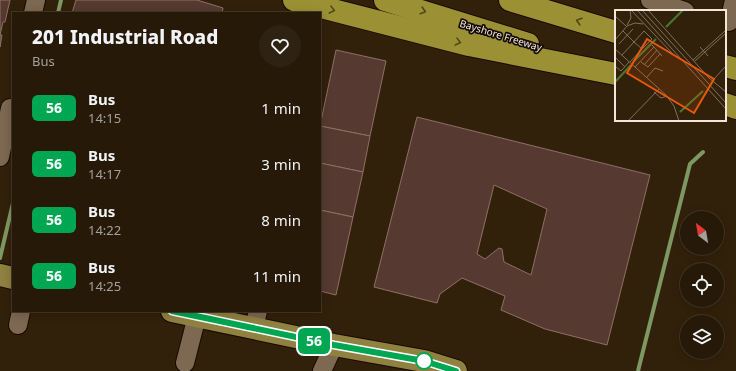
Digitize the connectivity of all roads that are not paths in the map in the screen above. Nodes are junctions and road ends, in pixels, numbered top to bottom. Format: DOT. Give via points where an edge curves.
graph roads {
  1 [pos="36,0"];
  2 [pos="294,0"];
  3 [pos="385,0"];
  4 [pos="510,0"];
  5 [pos="650,0"];
  6 [pos="734,0"];
  7 [pos="682,10"];
  8 [pos="33,12"];
  9 [pos="730,22"];
  10 [pos="615,32"];
  11 [pos="726,66"];
  12 [pos="736,69"];
  13 [pos="615,71"];
  14 [pos="615,74"];
  15 [pos="8,102"];
  16 [pos="726,104"];
  17 [pos="736,108"];
  18 [pos="0,157"];
  19 [pos="0,275"];
  20 [pos="12,278"];
  21 [pos="182,313"];
  22 [pos="256,320"];
  23 [pos="334,345"];
  24 [pos="185,363"];
  25 [pos="441,369"];
  26 [pos="322,371"];
  1 -- 8 [label="street"];
  2 -- 14 [label="highway, one-way" via="469,44"];
  3 -- 13 [label="highway, Bayshore Freeway, one-way"];
  10 -- 4 [label="highway, one-way"];
  5 -- 7 [label="street"];
  6 -- 9 [label="street"];
  11 -- 12 [label="highway"];
  15 -- 18 [label="street"];
  16 -- 17 [label="highway"];
  19 -- 20 [label="main road"];
  21 -- 22 [label="main road"];
  21 -- 24 [label="street"];
  22 -- 23 [label="main road"];
  23 -- 25 [label="main road" via="424,361"];
  23 -- 26 [label="street"];
}
